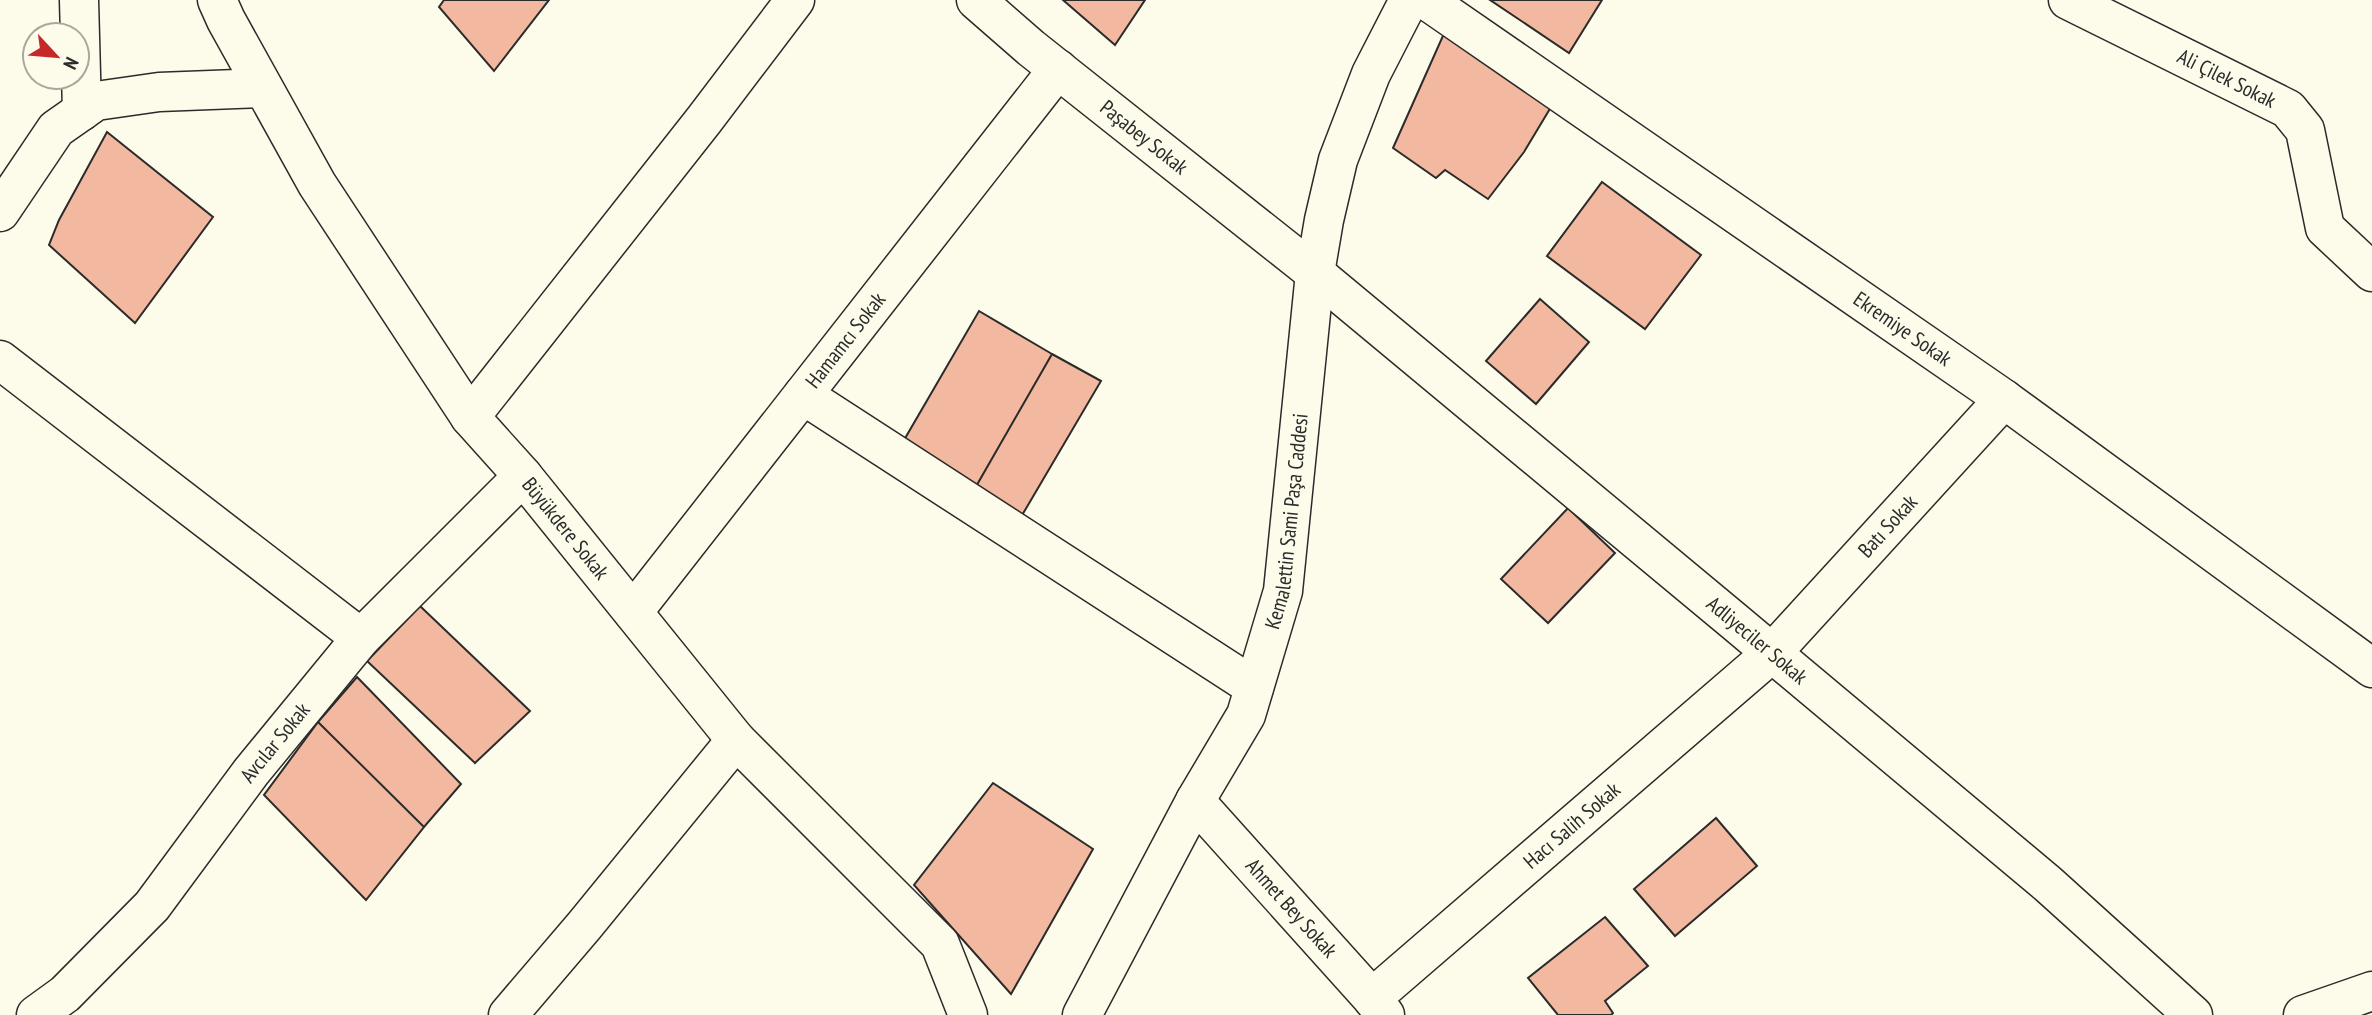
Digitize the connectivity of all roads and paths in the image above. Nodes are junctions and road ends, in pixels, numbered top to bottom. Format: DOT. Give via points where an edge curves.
graph roads {
  1 [pos="79,0"];
  2 [pos="218,0"];
  3 [pos="795,0"];
  4 [pos="976,0"];
  5 [pos="1409,0"];
  6 [pos="1426,0"];
  7 [pos="2068,0"];
  8 [pos="1058,69"];
  9 [pos="263,88"];
  10 [pos="82,111"];
  11 [pos="0,212"];
  12 [pos="2372,272"];
  13 [pos="1315,273"];
  14 [pos="0,360"];
  15 [pos="803,395"];
  16 [pos="2004,399"];
  17 [pos="470,417"];
  18 [pos="523,476"];
  19 [pos="633,612"];
  20 [pos="361,638"];
  21 [pos="1772,653"];
  22 [pos="2372,668"];
  23 [pos="1254,687"];
  24 [pos="736,740"];
  25 [pos="1195,801"];
  26 [pos="2372,991"];
  27 [pos="1378,1006"];
  28 [pos="36,1015"];
  29 [pos="508,1015"];
  30 [pos="968,1015"];
  31 [pos="1082,1015"];
  32 [pos="2193,1015"];
  33 [pos="2303,1015"];
  1 -- 10 [label="street"];
  2 -- 9 [label="street, Büyükdere Sokak"];
  3 -- 17 [label="street"];
  4 -- 8 [label="street, Paşabey Sokak"];
  5 -- 13 [label="street, Kemalettin Sami Paşa Caddesi" via="1371,74 1338,160"];
  6 -- 16 [label="street, Ekremiye Sokak"];
  7 -- 12 [label="street, Ali Çilek Sokak" via="2288,109 2305,130 2325,228"];
  8 -- 13 [label="street, Paşabey Sokak"];
  8 -- 15 [label="street, Hamamcı Sokak"];
  9 -- 10 [label="street" via="159,92 96,101"];
  9 -- 17 [label="street, Büyükdere Sokak" via="317,184"];
  10 -- 11 [label="street" via="56,129"];
  13 -- 21 [label="street, Adliyeciler Sokak"];
  13 -- 23 [label="street, Kemalettin Sami Paşa Caddesi" via="1283,590"];
  14 -- 20 [label="street"];
  15 -- 19 [label="street, Hamamcı Sokak"];
  15 -- 23 [label="street"];
  16 -- 21 [label="street, Batı Sokak"];
  16 -- 22 [label="street, Ekremiye Sokak"];
  17 -- 18 [label="street, Büyükdere Sokak"];
  18 -- 19 [label="street, Büyükdere Sokak"];
  18 -- 20 [label="street, Avcılar Sokak"];
  19 -- 24 [label="street, Büyükdere Sokak"];
  20 -- 28 [label="street, Avcılar Sokak" via="251,772 152,906 65,994"];
  21 -- 27 [label="street, Hacı Salih Sokak"];
  21 -- 32 [label="street, Adliyeciler Sokak" via="2048,884"];
  23 -- 25 [label="street, Kemalettin Sami Paşa Caddesi" via="1246,715"];
  24 -- 29 [label="street"];
  24 -- 30 [label="street, Büyükdere Sokak" via="940,944"];
  25 -- 27 [label="street, Ahmet Bey Sokak"];
  25 -- 31 [label="street, Kemalettin Sami Paşa Caddesi"];
  26 -- 33 [label="street"];
}
